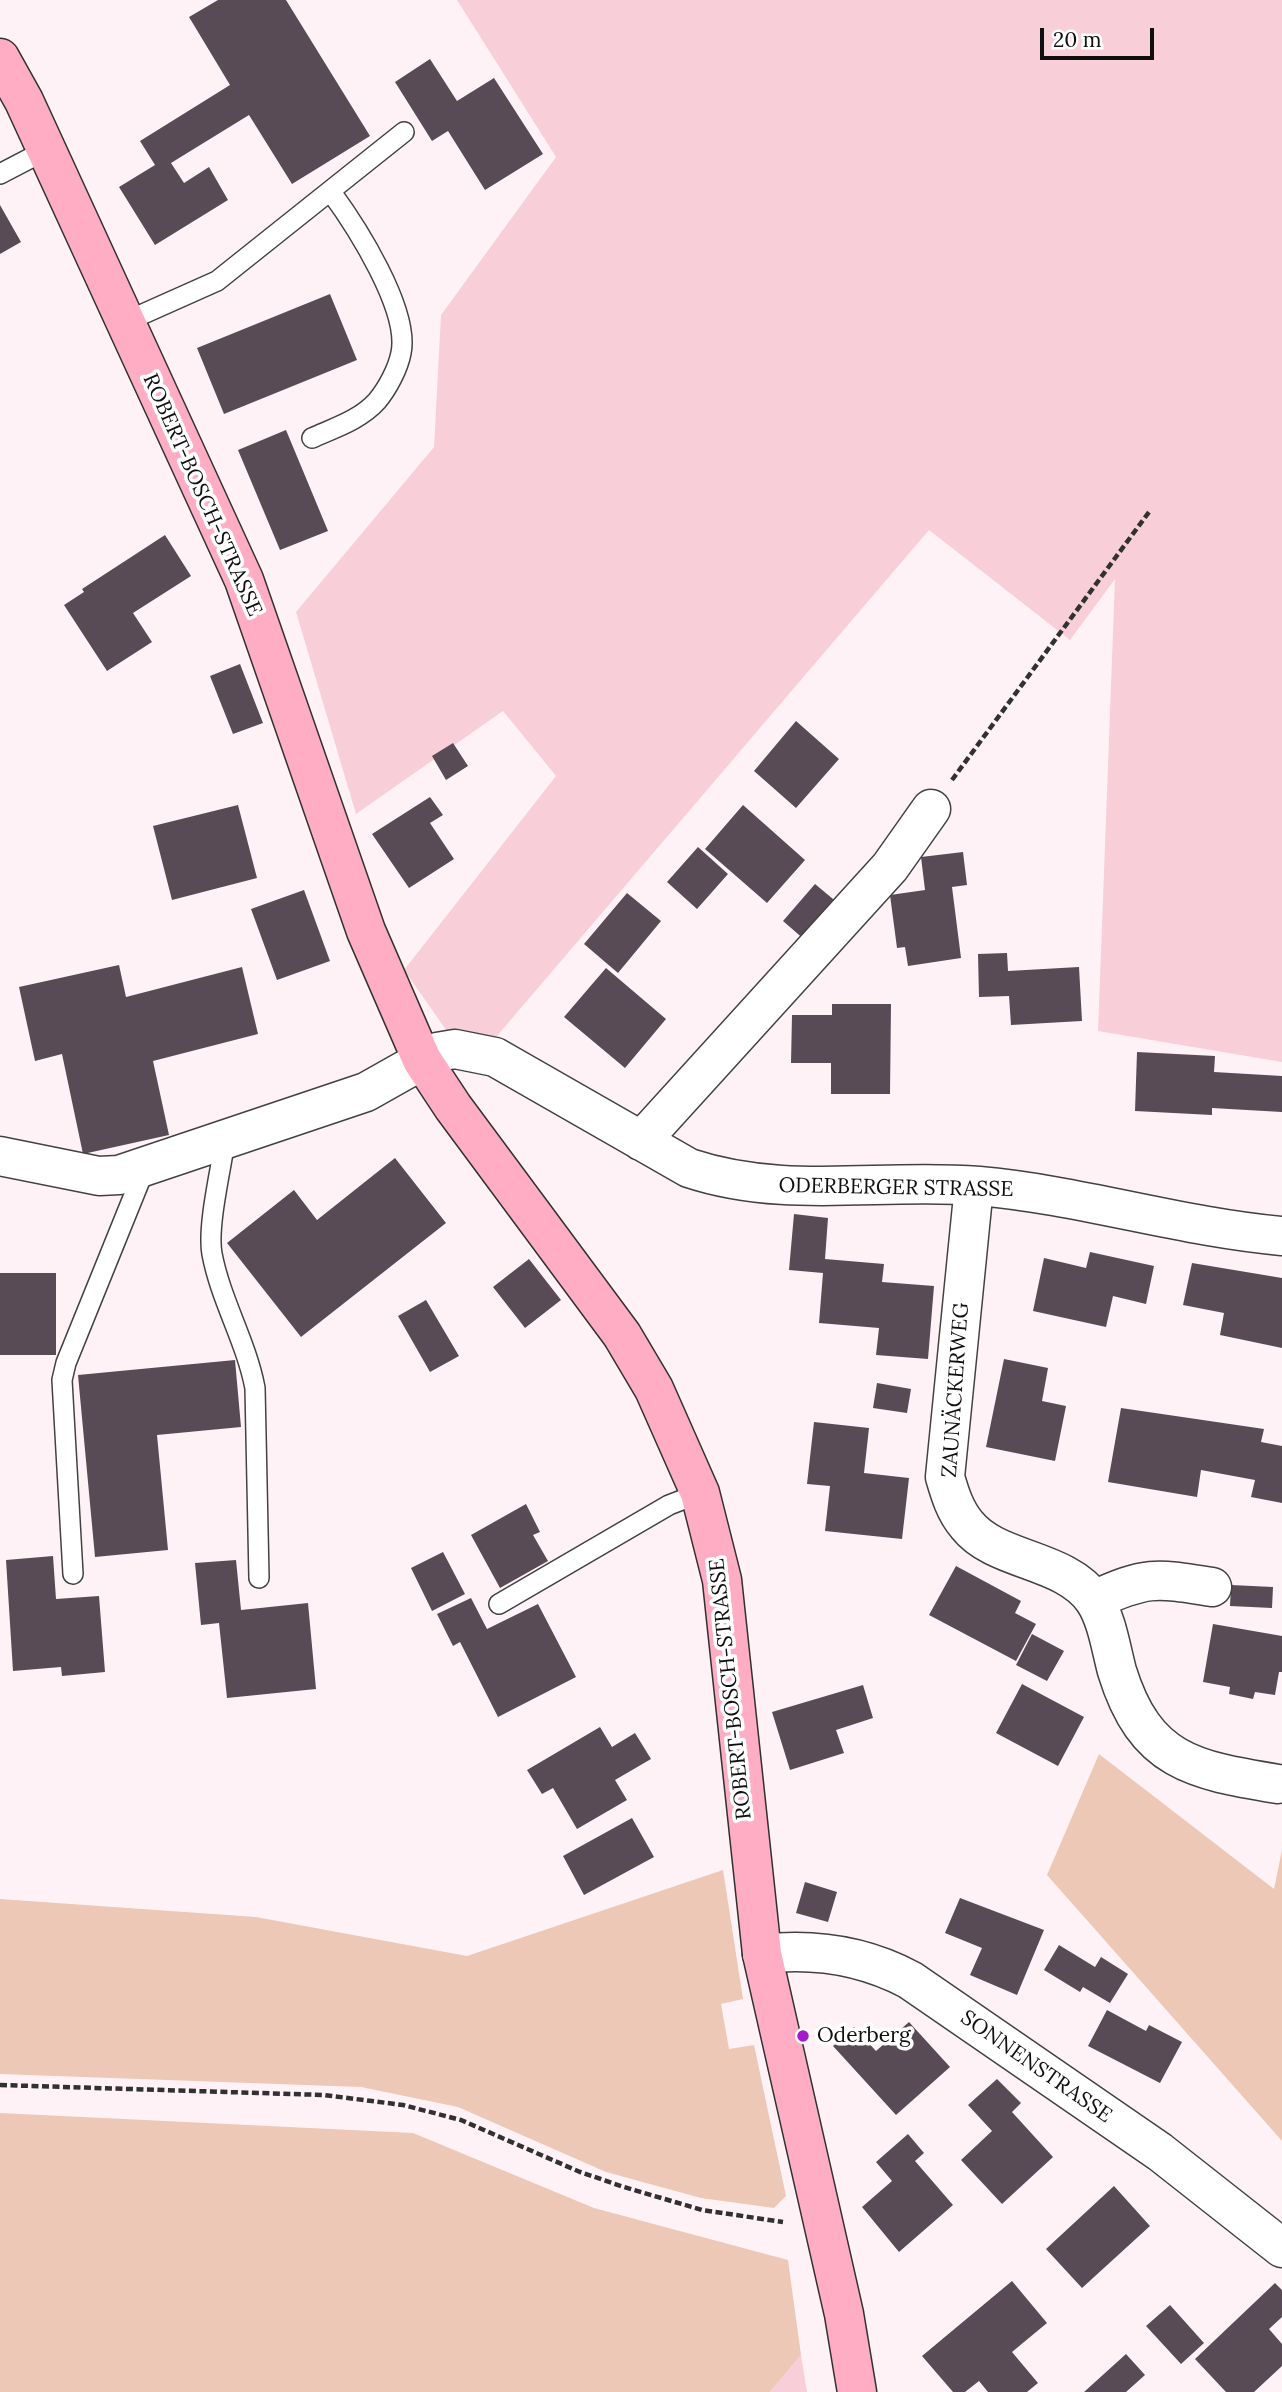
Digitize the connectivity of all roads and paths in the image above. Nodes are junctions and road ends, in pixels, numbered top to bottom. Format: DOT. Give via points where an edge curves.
graph roads {
  1 [pos="0,58"];
  2 [pos="404,132"];
  3 [pos="46,150"];
  4 [pos="0,174"];
  5 [pos="331,192"];
  6 [pos="125,322"];
  7 [pos="312,438"];
  8 [pos="1149,512"];
  9 [pos="931,809"];
  10 [pos="422,1060"];
  11 [pos="225,1140"];
  12 [pos="641,1141"];
  13 [pos="0,1156"];
  14 [pos="145,1168"];
  15 [pos="974,1186"];
  16 [pos="1282,1236"];
  17 [pos="699,1493"];
  18 [pos="73,1574"];
  19 [pos="259,1578"];
  20 [pos="1212,1587"];
  21 [pos="1094,1600"];
  22 [pos="499,1604"];
  23 [pos="1278,1784"];
  24 [pos="762,1954"];
  25 [pos="0,2085"];
  26 [pos="822,2221"];
  27 [pos="1282,2248"];
  28 [pos="858,2392"];
  1 -- 3 [label="main road, ROBERT-BOSCH-STRASSE"];
  2 -- 5 [label="lane"];
  3 -- 4 [label="lane"];
  3 -- 6 [label="main road, ROBERT-BOSCH-STRASSE"];
  5 -- 6 [label="lane" via="217,281"];
  5 -- 7 [label="lane" via="356,226 388,289 399,320 402,352 376,402 353,421"];
  6 -- 10 [label="main road, ROBERT-BOSCH-STRASSE" via="244,580 366,932"];
  8 -- 9 [label="path"];
  9 -- 12 [label="street" via="891,867"];
  10 -- 11 [label="street" via="366,1092"];
  10 -- 12 [label="street, ODERBERGER STRASSE" via="455,1049 495,1058"];
  10 -- 17 [label="main road, ROBERT-BOSCH-STRASSE" via="622,1335 654,1389"];
  11 -- 14 [label="street"];
  11 -- 19 [label="lane" via="212,1251 223,1299 249,1357 255,1388"];
  12 -- 15 [label="street, ODERBERGER STRASSE" via="689,1168 754,1185"];
  13 -- 14 [label="street" via="99,1176"];
  14 -- 18 [label="lane" via="62,1380"];
  15 -- 16 [label="street, ODERBERGER STRASSE" via="1021,1190 1219,1230"];
  15 -- 21 [label="street, ZAUNÄCKERWEG" via="945,1477 953,1504 968,1527 1072,1579"];
  17 -- 22 [label="lane" via="669,1505"];
  17 -- 24 [label="main road, ROBERT-BOSCH-STRASSE" via="722,1580"];
  20 -- 21 [label="street" via="1160,1578 1134,1582"];
  21 -- 23 [label="street" via="1126,1699 1144,1732 1186,1762 1215,1773"];
  24 -- 26 [label="main road, ROBERT-BOSCH-STRASSE"];
  24 -- 27 [label="street, SONNENSTRASSE" via="834,1954 887,1968 910,1980 1160,2152"];
  25 -- 26 [label="path" via="324,2095 403,2105 461,2120 580,2172 702,2210 801,2224"];
  26 -- 28 [label="main road, ROBERT-BOSCH-STRASSE"];
}
